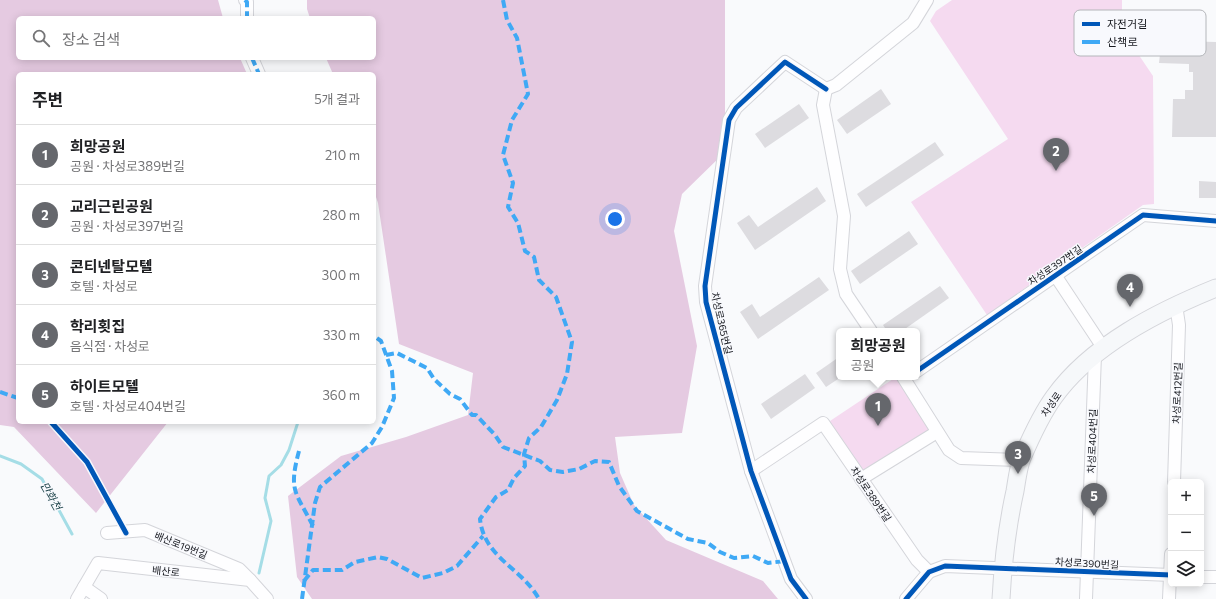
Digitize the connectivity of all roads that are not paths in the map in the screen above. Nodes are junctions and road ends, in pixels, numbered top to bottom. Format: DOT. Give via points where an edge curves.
graph roads {
  1 [pos="245,0"];
  2 [pos="927,0"];
  3 [pos="247,16"];
  4 [pos="253,60"];
  5 [pos="258,72"];
  6 [pos="826,89"];
  7 [pos="1216,221"];
  8 [pos="1055,275"];
  9 [pos="1216,288"];
  10 [pos="1176,305"];
  11 [pos="869,328"];
  12 [pos="1100,352"];
  13 [pos="920,368"];
  14 [pos="906,380"];
  15 [pos="937,432"];
  16 [pos="1022,460"];
  17 [pos="751,471"];
  18 [pos="1174,479"];
  19 [pos="861,480"];
  20 [pos="107,533"];
  21 [pos="1003,568"];
  22 [pos="928,572"];
  23 [pos="1087,572"];
  24 [pos="1168,575"];
  25 [pos="1204,577"];
  26 [pos="1216,577"];
  27 [pos="250,580"];
  28 [pos="84,587"];
  29 [pos="1170,587"];
  30 [pos="77,599"];
  31 [pos="101,599"];
  32 [pos="267,599"];
  33 [pos="806,599"];
  34 [pos="906,599"];
  35 [pos="1001,599"];
  36 [pos="1086,599"];
  37 [pos="1170,599"];
  1 -- 3 [label="street"];
  2 -- 6 [label="street" via="913,23 836,85"];
  4 -- 5 [label="street"];
  6 -- 11 [label="street" via="822,105 844,216 840,269 846,294"];
  6 -- 17 [label="street, 차성로365번길" via="785,62 736,108 729,120 705,294"];
  7 -- 8 [label="street, 차성로397번길" via="1143,215"];
  8 -- 12 [label="street"];
  8 -- 13 [label="street, 차성로397번길"];
  9 -- 10 [label="main road, 차성로"];
  10 -- 12 [label="main road, 차성로" via="1148,319"];
  10 -- 18 [label="street, 차성로412번길" via="1179,325"];
  12 -- 16 [label="main road, 차성로" via="1076,372 1054,397 1038,423"];
  12 -- 23 [label="street, 차성로404번길"];
  14 -- 15 [label="street"];
  15 -- 16 [label="street" via="949,450 961,458"];
  15 -- 19 [label="street"];
  16 -- 21 [label="main road, 차성로" via="1006,533"];
  17 -- 19 [label="street, 차성로389번길" via="823,423"];
  17 -- 33 [label="street, 차성로365번길" via="791,579"];
  19 -- 22 [label="street, 차성로389번길"];
  20 -- 27 [label="street, 배산로19번길" via="145,530 239,569"];
  21 -- 22 [label="street" via="945,566"];
  21 -- 23 [label="street, 차성로390번길"];
  21 -- 35 [label="main road, 차성로"];
  22 -- 34 [label="street"];
  23 -- 24 [label="street, 차성로390번길"];
  23 -- 36 [label="street, 차성로404번길"];
  25 -- 26 [label="street"];
  27 -- 28 [label="street, 배산로" via="98,563"];
  27 -- 32 [label="street"];
  28 -- 30 [label="street, 배산로"];
  28 -- 31 [label="street"];
  29 -- 37 [label="street"];
}
